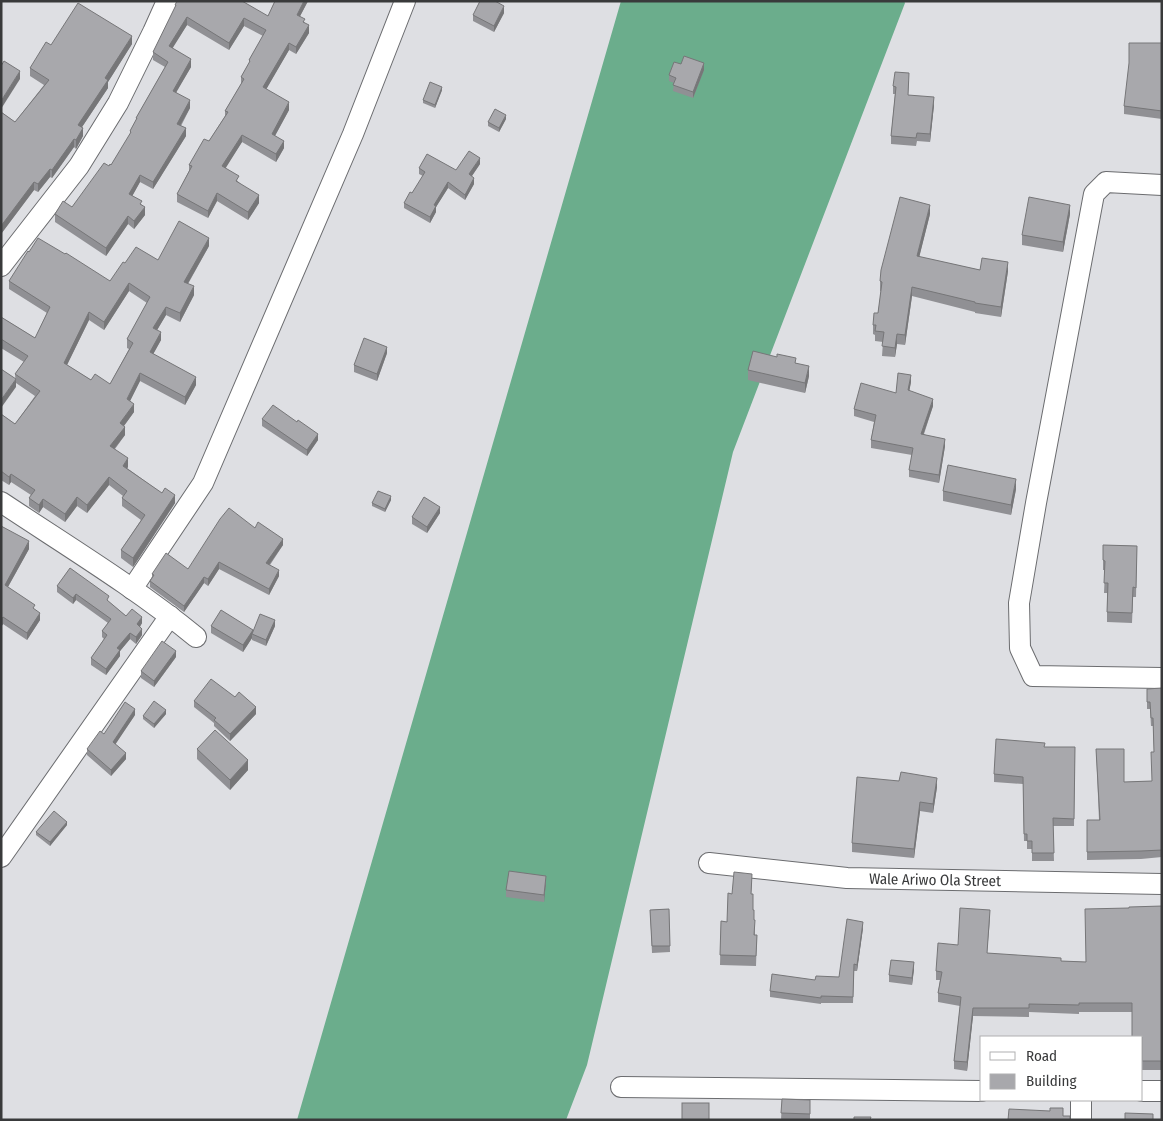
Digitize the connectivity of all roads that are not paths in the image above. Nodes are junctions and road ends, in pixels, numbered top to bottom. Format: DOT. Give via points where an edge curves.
graph roads {
  1 [pos="167,1"];
  2 [pos="405,1"];
  3 [pos="1162,185"];
  4 [pos="1,266"];
  5 [pos="1,502"];
  6 [pos="132,589"];
  7 [pos="170,616"];
  8 [pos="196,637"];
  9 [pos="1162,678"];
  10 [pos="1,857"];
  11 [pos="709,863"];
  12 [pos="1162,884"];
  13 [pos="621,1087"];
  14 [pos="980,1090"];
  15 [pos="1143,1091"];
  16 [pos="1162,1091"];
  17 [pos="1081,1101"];
  18 [pos="1081,1120"];
  1 -- 4 [label="street" via="118,103 79,166"];
  2 -- 6 [label="street" via="354,134 203,483"];
  3 -- 9 [label="street" via="1106,182 1094,194 1019,603 1020,648 1033,676"];
  5 -- 6 [label="street"];
  6 -- 7 [label="street"];
  7 -- 8 [label="street"];
  7 -- 10 [label="street"];
  11 -- 12 [label="street, Wale Ariwo Ola Street" via="847,878"];
  13 -- 14 [label="street"];
  15 -- 16 [label="street"];
  17 -- 18 [label="street"];
}
